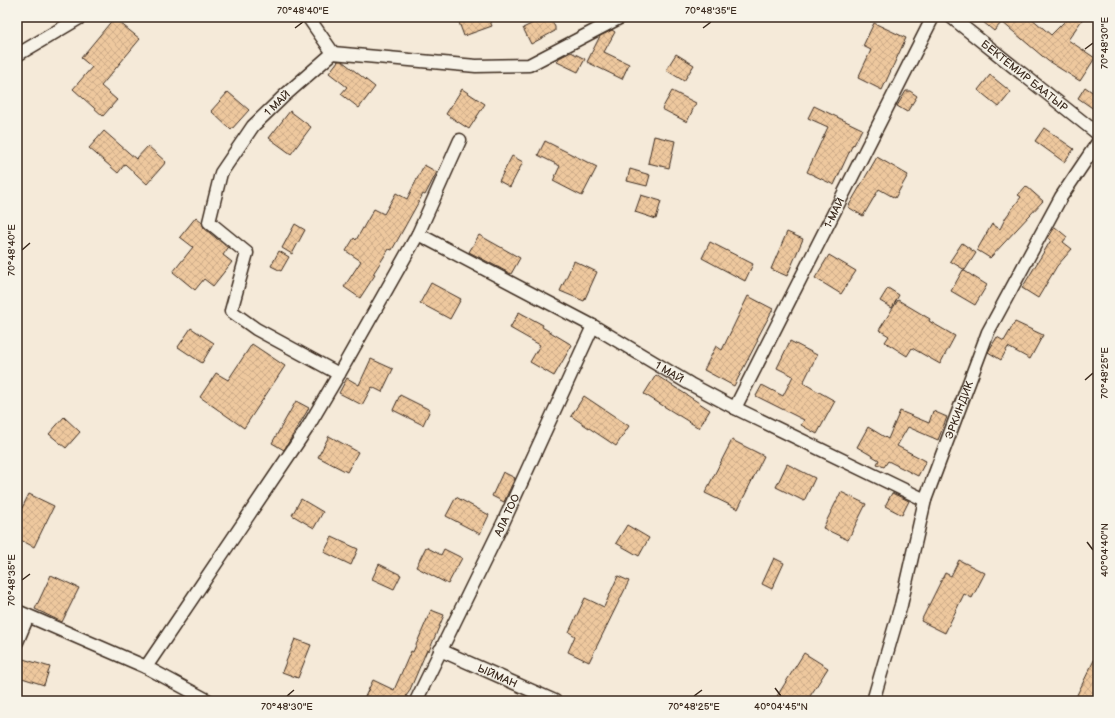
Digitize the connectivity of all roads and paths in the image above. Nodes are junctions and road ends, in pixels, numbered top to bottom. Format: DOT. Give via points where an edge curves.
graph roads {
  1 [pos="81,17"];
  2 [pos="308,17"];
  3 [pos="621,17"];
  4 [pos="933,17"];
  5 [pos="951,17"];
  6 [pos="333,53"];
  7 [pos="17,55"];
  8 [pos="1098,134"];
  9 [pos="460,140"];
  10 [pos="1098,142"];
  11 [pos="418,234"];
  12 [pos="594,326"];
  13 [pos="339,374"];
  14 [pos="735,408"];
  15 [pos="925,500"];
  16 [pos="17,611"];
  17 [pos="28,616"];
  18 [pos="17,642"];
  19 [pos="440,650"];
  20 [pos="146,667"];
  21 [pos="209,701"];
  22 [pos="416,701"];
  23 [pos="555,701"];
  24 [pos="873,701"];
  1 -- 7 [label="street"];
  2 -- 6 [label="street"];
  3 -- 6 [label="street" via="529,65 476,66"];
  4 -- 14 [label="street, 1-МАЙ"];
  5 -- 8 [label="street, БЕКТЕМИР БААТЫР"];
  6 -- 13 [label="street, 1 МАЙ" via="253,126 221,173 209,222 247,253 231,311 256,329"];
  9 -- 11 [label="street"];
  10 -- 15 [label="street, ЭРКИНДИК" via="1061,197 988,332"];
  11 -- 12 [label="street, 1 МАЙ"];
  11 -- 13 [label="street"];
  12 -- 14 [label="street, 1 МАЙ"];
  12 -- 19 [label="street, АЛА ТОО" via="503,523"];
  13 -- 20 [label="street" via="306,430"];
  14 -- 15 [label="street, 1 МАЙ"];
  15 -- 24 [label="street, ЭРКИНДИК" via="901,605"];
  16 -- 17 [label="street"];
  17 -- 18 [label="street"];
  17 -- 20 [label="street"];
  19 -- 22 [label="street, АЛА ТОО"];
  19 -- 23 [label="street, ЫЙМАН"];
  20 -- 21 [label="street"];
}
